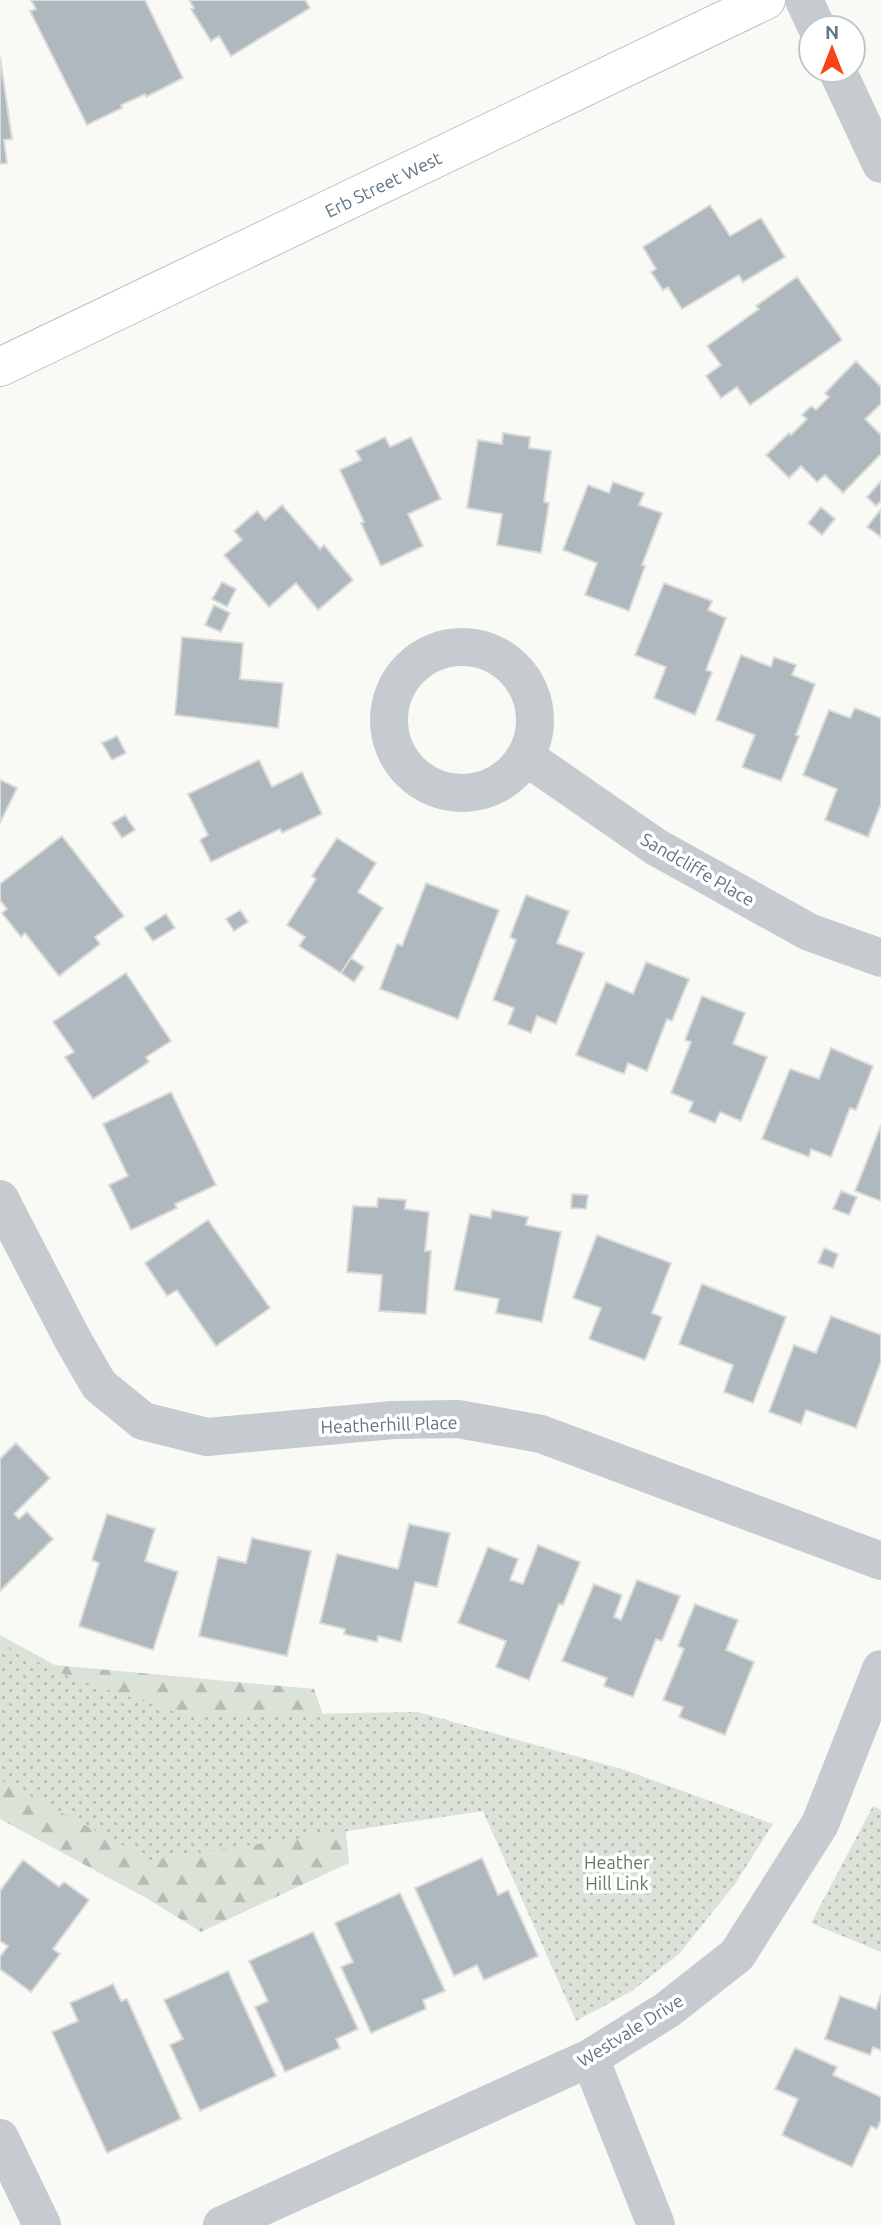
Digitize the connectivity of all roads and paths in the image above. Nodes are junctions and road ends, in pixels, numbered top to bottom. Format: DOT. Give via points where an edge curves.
graph roads {
  1 [pos="766,0"];
  2 [pos="844,84"];
  3 [pos="881,164"];
  4 [pos="0,367"];
  5 [pos="526,757"];
  6 [pos="881,958"];
  7 [pos="0,1199"];
  8 [pos="881,1562"];
  9 [pos="881,1669"];
  10 [pos="590,2058"];
  11 [pos="0,2138"];
  12 [pos="42,2225"];
  13 [pos="222,2225"];
  14 [pos="656,2225"];
  1 -- 4 [label="main road, Erb Street West"];
  2 -- 3 [label="street"];
  5 -- 6 [label="street, Sandcliffe Place" via="656,847 809,932"];
  7 -- 8 [label="street, Heatherhill Place" via="99,1385 144,1421 207,1437 457,1419 541,1434"];
  9 -- 10 [label="street, Westvale Drive" via="820,1824 737,1955 667,2010"];
  10 -- 13 [label="street, Westvale Drive"];
  10 -- 14 [label="street"];
  11 -- 12 [label="street"];
}
